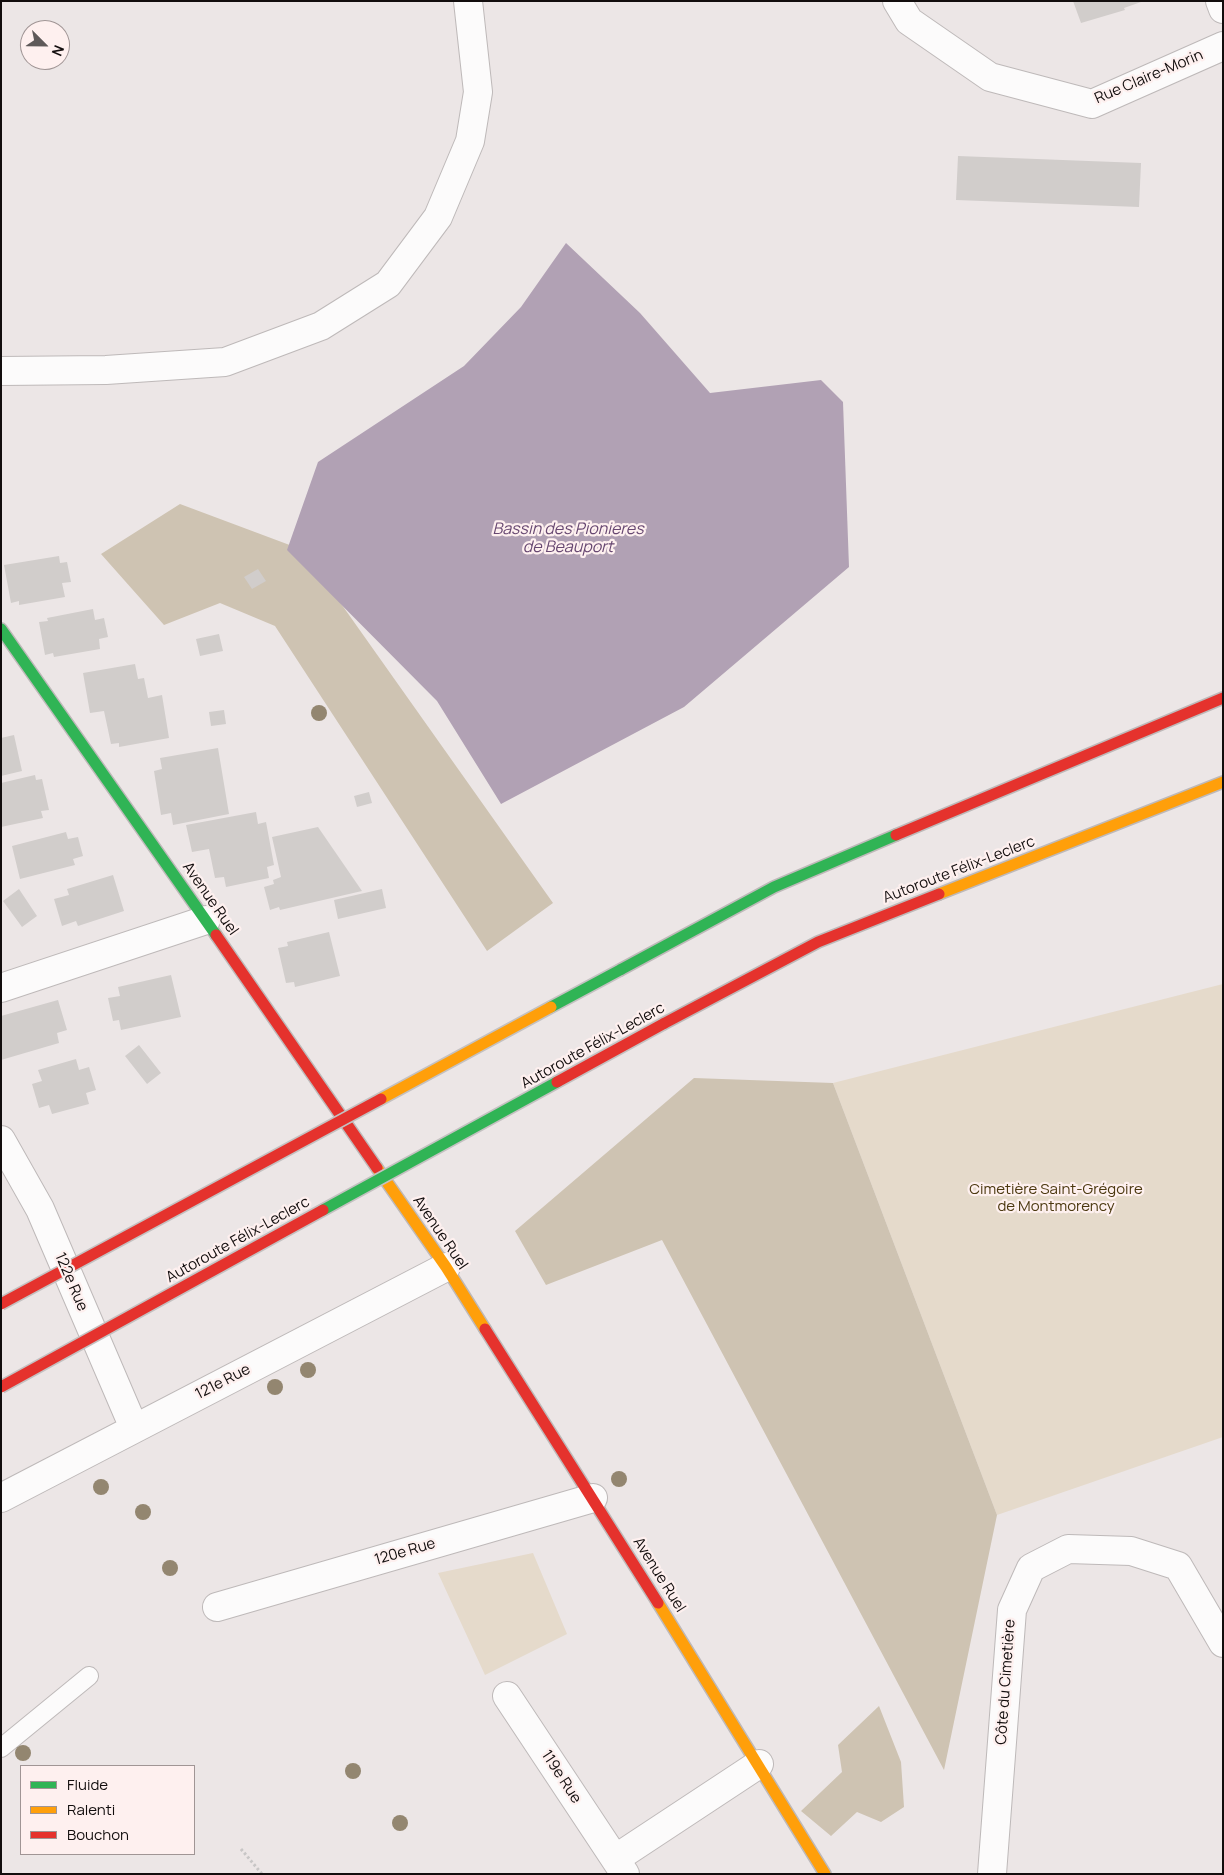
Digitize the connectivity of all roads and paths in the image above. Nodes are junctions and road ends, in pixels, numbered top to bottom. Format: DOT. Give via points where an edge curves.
graph roads {
  1 [pos="468,1"];
  2 [pos="897,1"];
  3 [pos="1220,1"];
  4 [pos="1223,9"];
  5 [pos="1223,46"];
  6 [pos="4,370"];
  7 [pos="1,629"];
  8 [pos="1223,698"];
  9 [pos="1223,782"];
  10 [pos="206,920"];
  11 [pos="1,988"];
  12 [pos="1,1140"];
  13 [pos="446,1267"];
  14 [pos="1,1304"];
  15 [pos="1,1387"];
  16 [pos="134,1428"];
  17 [pos="1,1498"];
  18 [pos="593,1498"];
  19 [pos="217,1607"];
  20 [pos="1218,1635"];
  21 [pos="89,1676"];
  22 [pos="507,1696"];
  23 [pos="1,1748"];
  24 [pos="758,1764"];
  25 [pos="240,1849"];
  26 [pos="620,1866"];
  27 [pos="262,1874"];
  28 [pos="825,1874"];
  29 [pos="992,1874"];
  1 -- 6 [label="street" via="478,92 470,141 438,217 388,284 321,326 225,362 106,370"];
  2 -- 5 [label="street, Rue Claire-Morin" via="909,21 990,77 1092,104"];
  3 -- 4 [label="street"];
  7 -- 10 [label="main road, Avenue Ruel"];
  8 -- 14 [label="main road, bridge" via="774,887"];
  9 -- 15 [label="main road, Autoroute Félix-Leclerc, bridge" via="818,942"];
  10 -- 11 [label="street"];
  10 -- 13 [label="main road, Avenue Ruel"];
  12 -- 16 [label="street, 122e Rue" via="40,1209"];
  13 -- 16 [label="street, 121e Rue"];
  13 -- 18 [label="main road, Avenue Ruel"];
  16 -- 17 [label="street, 121e Rue"];
  18 -- 19 [label="street, 120e Rue"];
  18 -- 24 [label="main road, Avenue Ruel"];
  20 -- 29 [label="street, Côte du Cimetière" via="1178,1566 1130,1551 1068,1549 1031,1568 1012,1610"];
  21 -- 23 [label="lane"];
  22 -- 26 [label="street, 119e Rue"];
  24 -- 26 [label="street, 119e Rue"];
  24 -- 28 [label="main road, Avenue Ruel"];
  25 -- 27 [label="path"];
}
